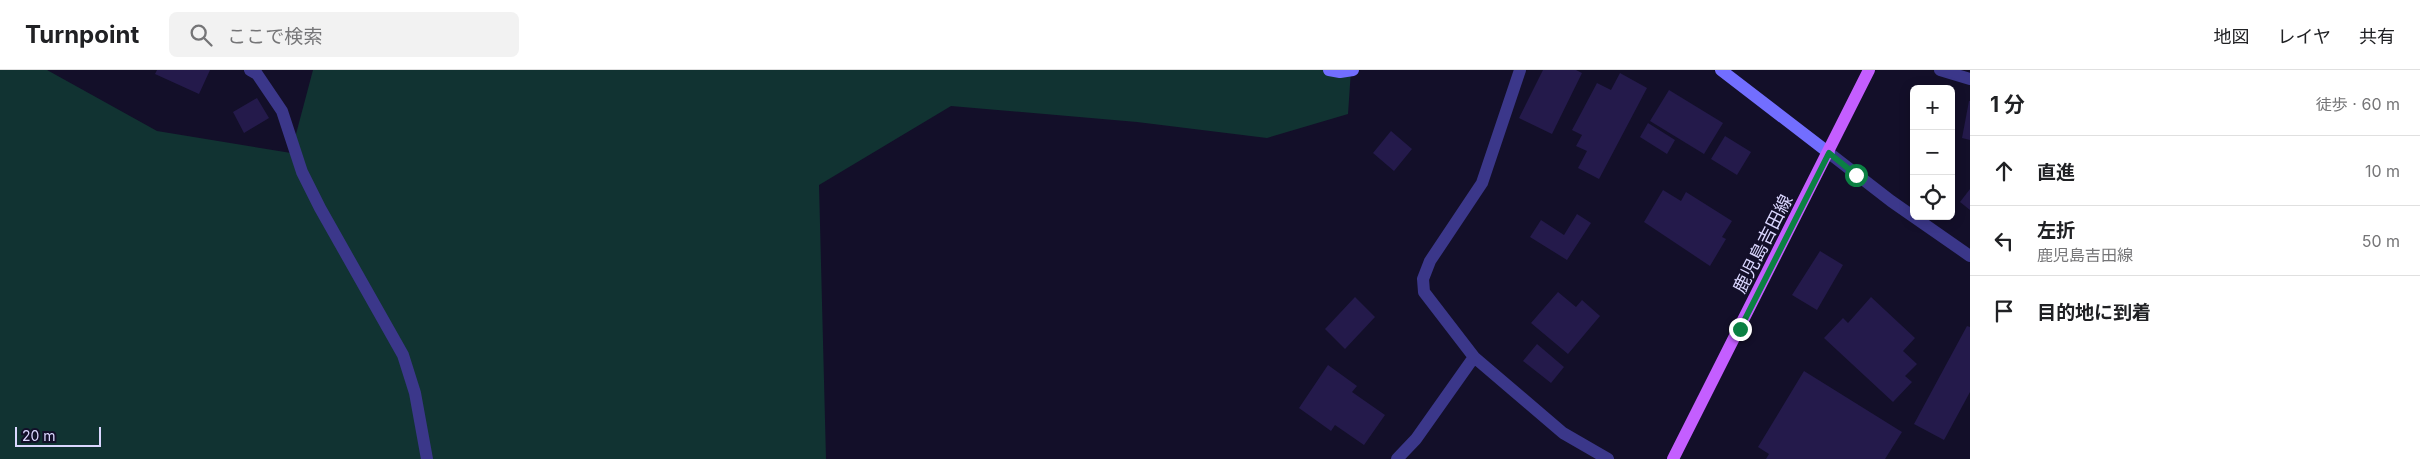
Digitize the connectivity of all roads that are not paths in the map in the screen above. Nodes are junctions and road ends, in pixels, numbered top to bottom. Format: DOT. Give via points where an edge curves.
graph roads {
  1 [pos="250,70"];
  2 [pos="1329,70"];
  3 [pos="1353,70"];
  4 [pos="1520,70"];
  5 [pos="1720,70"];
  6 [pos="1869,70"];
  7 [pos="1940,70"];
  8 [pos="1970,79"];
  9 [pos="1829,153"];
  10 [pos="1970,256"];
  11 [pos="1474,357"];
  12 [pos="427,459"];
  13 [pos="1396,459"];
  14 [pos="1608,459"];
  15 [pos="1673,459"];
  1 -- 12 [label="street" via="258,74 282,111 302,172 403,355 415,393"];
  2 -- 3 [label="street"];
  4 -- 11 [label="street" via="1482,183 1430,262 1423,279 1424,292"];
  5 -- 9 [label="street"];
  6 -- 9 [label="main road, 鹿児島吉田線"];
  7 -- 8 [label="street"];
  9 -- 10 [label="street"];
  9 -- 15 [label="main road, 鹿児島吉田線"];
  11 -- 13 [label="street" via="1416,439"];
  11 -- 14 [label="street" via="1563,433"];
}
